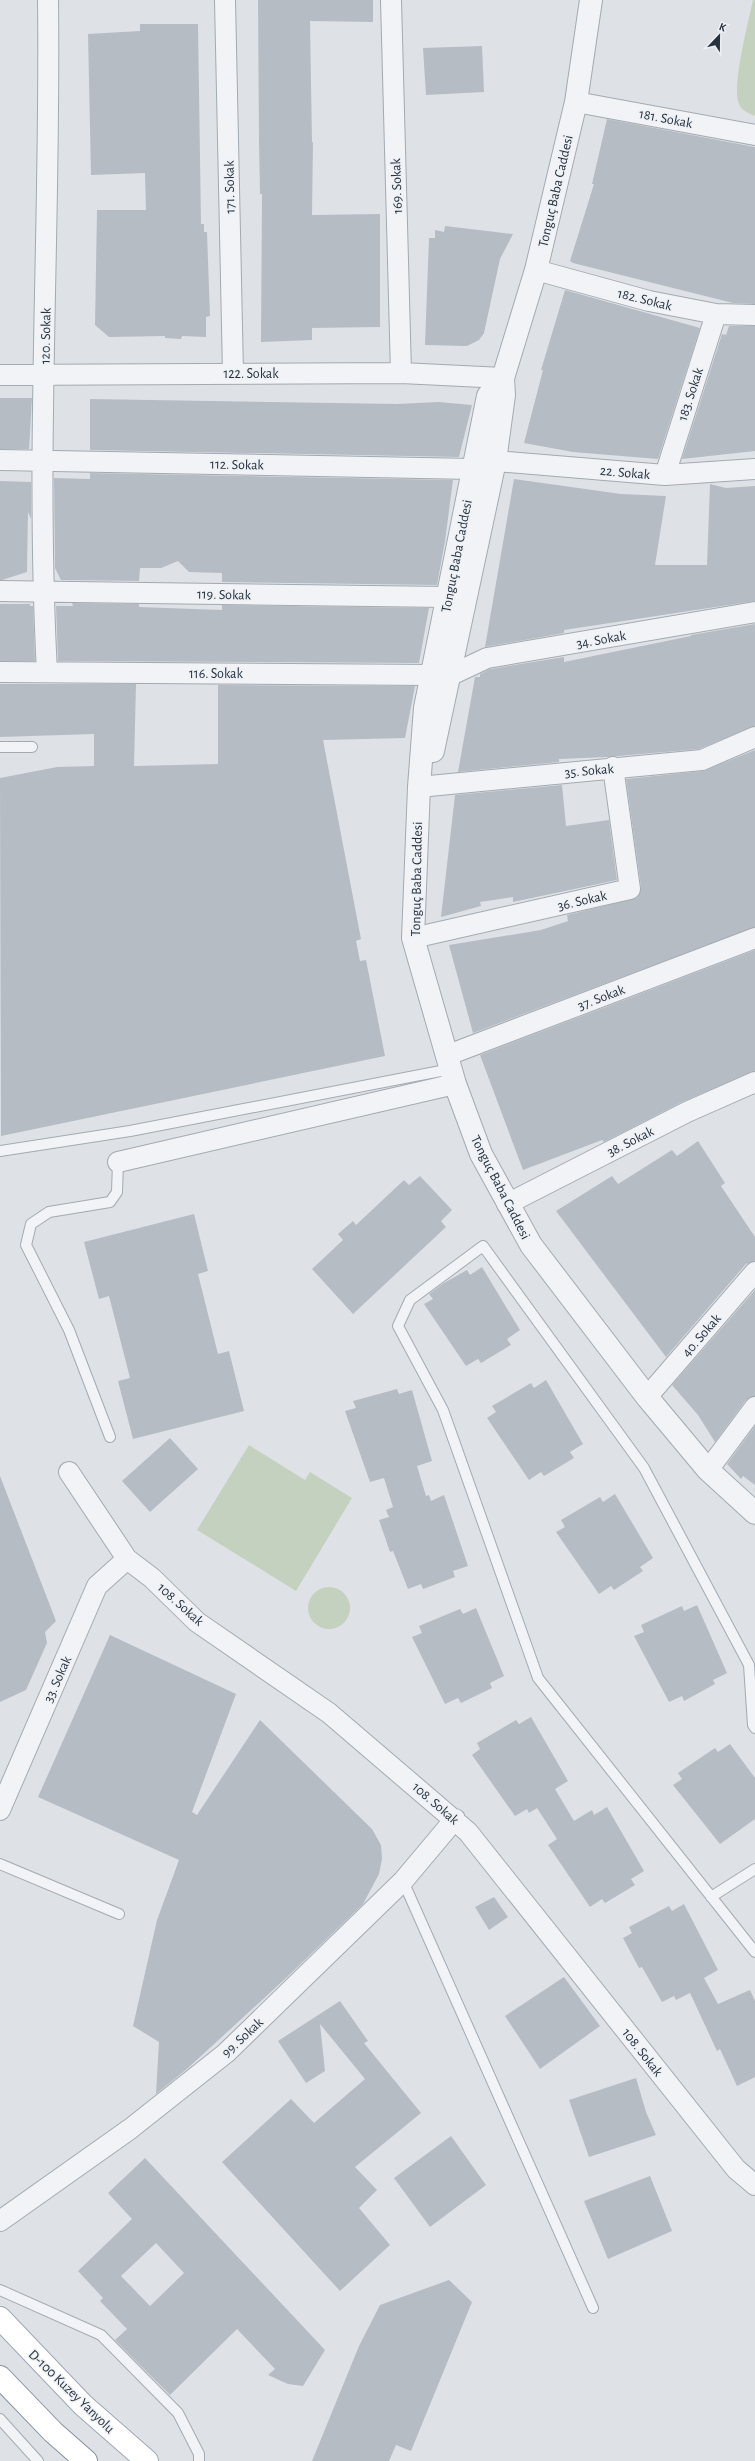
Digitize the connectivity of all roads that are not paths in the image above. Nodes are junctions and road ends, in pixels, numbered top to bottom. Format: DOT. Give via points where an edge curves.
graph roads {
  1 [pos="48,0"];
  2 [pos="225,0"];
  3 [pos="391,0"];
  4 [pos="591,0"];
  5 [pos="576,102"];
  6 [pos="755,135"];
  7 [pos="536,270"];
  8 [pos="716,314"];
  9 [pos="755,315"];
  10 [pos="401,373"];
  11 [pos="233,374"];
  12 [pos="0,375"];
  13 [pos="44,376"];
  14 [pos="503,378"];
  15 [pos="0,460"];
  16 [pos="42,460"];
  17 [pos="495,462"];
  18 [pos="473,469"];
  19 [pos="755,469"];
  20 [pos="665,475"];
  21 [pos="0,591"];
  22 [pos="43,592"];
  23 [pos="447,597"];
  24 [pos="755,612"];
  25 [pos="0,672"];
  26 [pos="47,672"];
  27 [pos="441,675"];
  28 [pos="755,737"];
  29 [pos="0,747"];
  30 [pos="32,747"];
  31 [pos="613,767"];
  32 [pos="419,787"];
  33 [pos="413,938"];
  34 [pos="755,938"];
  35 [pos="451,1069"];
  36 [pos="754,1084"];
  37 [pos="0,1151"];
  38 [pos="118,1162"];
  39 [pos="506,1204"];
  40 [pos="755,1272"];
  41 [pos="647,1397"];
  42 [pos="755,1407"];
  43 [pos="110,1437"];
  44 [pos="708,1470"];
  45 [pos="69,1472"];
  46 [pos="755,1513"];
  47 [pos="127,1558"];
  48 [pos="752,1661"];
  49 [pos="755,1728"];
  50 [pos="0,1810"];
  51 [pos="455,1818"];
  52 [pos="0,1864"];
  53 [pos="755,1869"];
  54 [pos="403,1881"];
  55 [pos="711,1897"];
  56 [pos="119,1914"];
  57 [pos="755,1952"];
  58 [pos="755,2185"];
  59 [pos="0,2221"];
  60 [pos="0,2290"];
  61 [pos="593,2308"];
  62 [pos="0,2318"];
  63 [pos="0,2377"];
  64 [pos="0,2419"];
  65 [pos="23,2444"];
  66 [pos="38,2461"];
  67 [pos="45,2461"];
  68 [pos="86,2461"];
  69 [pos="146,2461"];
  70 [pos="199,2461"];
  1 -- 13 [label="street, 120. Sokak"];
  2 -- 11 [label="street, 171. Sokak"];
  3 -- 10 [label="street, 169. Sokak"];
  4 -- 5 [label="street, Tonguç Baba Caddesi"];
  5 -- 6 [label="street, 181. Sokak"];
  5 -- 7 [label="street, Tonguç Baba Caddesi"];
  7 -- 8 [label="street, 182. Sokak" via="649,301"];
  7 -- 14 [label="street, Tonguç Baba Caddesi"];
  8 -- 9 [label="street, 182. Sokak"];
  8 -- 20 [label="street, 183. Sokak"];
  10 -- 11 [label="street, 122. Sokak"];
  10 -- 14 [label="street, 122. Sokak"];
  11 -- 13 [label="street, 122. Sokak"];
  12 -- 13 [label="street, 122. Sokak"];
  13 -- 16 [label="street, 120. Sokak"];
  14 -- 17 [label="street, Tonguç Baba Caddesi" via="504,396"];
  14 -- 18 [label="street, Tonguç Baba Caddesi" via="488,396"];
  15 -- 16 [label="street, 112. Sokak"];
  16 -- 18 [label="street, 112. Sokak"];
  16 -- 22 [label="street, 120. Sokak"];
  17 -- 20 [label="street, 22. Sokak"];
  17 -- 27 [label="street, Tonguç Baba Caddesi"];
  18 -- 23 [label="street, Tonguç Baba Caddesi"];
  19 -- 20 [label="street, 22. Sokak"];
  21 -- 22 [label="street, 119. Sokak"];
  22 -- 23 [label="street, 119. Sokak"];
  22 -- 26 [label="street, 120. Sokak"];
  23 -- 27 [label="street, Tonguç Baba Caddesi"];
  24 -- 27 [label="street, 34. Sokak" via="487,658"];
  25 -- 26 [label="street, 116. Sokak"];
  26 -- 27 [label="street, 116. Sokak"];
  27 -- 32 [label="street, Tonguç Baba Caddesi" via="425,708"];
  28 -- 31 [label="street, 35. Sokak" via="702,760"];
  29 -- 30 [label="lane"];
  31 -- 32 [label="street, 35. Sokak"];
  31 -- 33 [label="street, 36. Sokak" via="630,889"];
  32 -- 33 [label="street, Tonguç Baba Caddesi"];
  33 -- 35 [label="street, Tonguç Baba Caddesi"];
  34 -- 35 [label="street, 37. Sokak"];
  35 -- 37 [label="lane" via="130,1131"];
  35 -- 38 [label="street, 37. Sokak"];
  35 -- 39 [label="street, Tonguç Baba Caddesi" via="481,1154"];
  36 -- 39 [label="street, 38. Sokak" via="687,1112"];
  38 -- 43 [label="lane" via="117,1192 110,1202 49,1212 31,1224 26,1245 69,1330"];
  39 -- 41 [label="street, Tonguç Baba Caddesi" via="531,1245"];
  40 -- 41 [label="street, 40. Sokak"];
  41 -- 44 [label="street, Tonguç Baba Caddesi"];
  42 -- 44 [label="street"];
  44 -- 46 [label="street, Tonguç Baba Caddesi"];
  45 -- 47 [label="street, 108. Sokak"];
  47 -- 50 [label="street, 33. Sokak" via="97,1586"];
  47 -- 51 [label="street, 108. Sokak" via="152,1578 197,1622 329,1713"];
  48 -- 49 [label="lane" via="752,1725"];
  48 -- 55 [label="lane" via="644,1468 484,1246 410,1300 398,1326 443,1410 538,1678"];
  51 -- 54 [label="street, 99. Sokak"];
  51 -- 58 [label="street, 108. Sokak" via="736,2170"];
  52 -- 56 [label="lane"];
  53 -- 55 [label="lane"];
  54 -- 59 [label="street, 99. Sokak" via="226,2053 130,2129"];
  54 -- 61 [label="lane"];
  55 -- 57 [label="lane"];
  60 -- 70 [label="lane" via="101,2335 178,2412 199,2454"];
  62 -- 69 [label="main road, D-100 Kuzey Yanyolu" via="83,2405"];
  63 -- 68 [label="main road" via="53,2432"];
  64 -- 65 [label="lane"];
  65 -- 66 [label="lane"];
  65 -- 67 [label="lane"];
}
